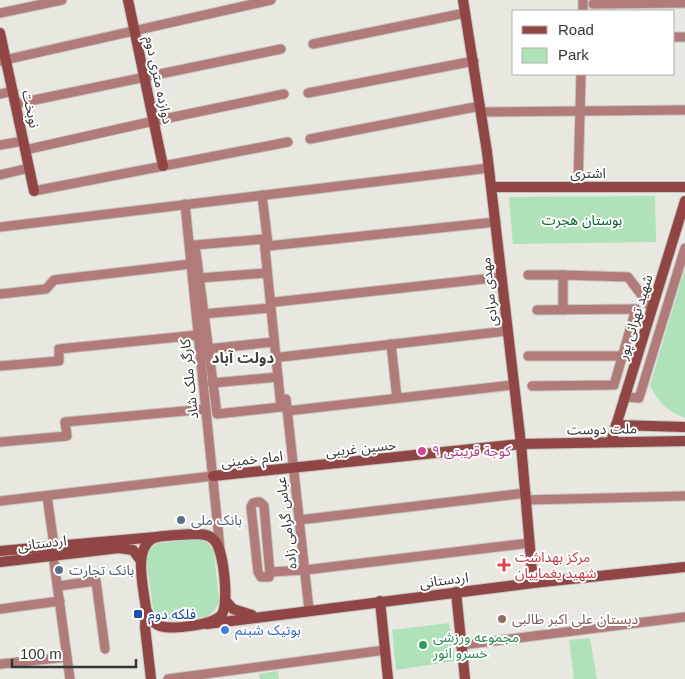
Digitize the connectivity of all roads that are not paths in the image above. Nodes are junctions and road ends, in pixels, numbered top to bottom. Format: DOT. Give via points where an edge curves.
graph roads {
  1 [pos="62,0"];
  2 [pos="128,0"];
  3 [pos="271,0"];
  4 [pos="463,0"];
  5 [pos="685,3"];
  6 [pos="593,4"];
  7 [pos="636,5"];
  8 [pos="0,13"];
  9 [pos="465,14"];
  10 [pos="135,31"];
  11 [pos="0,33"];
  12 [pos="313,44"];
  13 [pos="280,50"];
  14 [pos="474,60"];
  15 [pos="3,61"];
  16 [pos="581,75"];
  17 [pos="145,78"];
  18 [pos="13,91"];
  19 [pos="308,93"];
  20 [pos="0,94"];
  21 [pos="284,94"];
  22 [pos="16,104"];
  23 [pos="481,109"];
  24 [pos="685,110"];
  25 [pos="580,112"];
  26 [pos="154,121"];
  27 [pos="310,139"];
  28 [pos="288,142"];
  29 [pos="0,145"];
  30 [pos="24,145"];
  31 [pos="163,166"];
  32 [pos="29,168"];
  33 [pos="489,168"];
  34 [pos="0,175"];
  35 [pos="492,187"];
  36 [pos="578,187"];
  37 [pos="685,187"];
  38 [pos="34,191"];
  39 [pos="262,195"];
  40 [pos="685,201"];
  41 [pos="185,204"];
  42 [pos="496,222"];
  43 [pos="0,227"];
  44 [pos="268,246"];
  45 [pos="685,248"];
  46 [pos="191,264"];
  47 [pos="267,272"];
  48 [pos="528,275"];
  49 [pos="563,275"];
  50 [pos="502,277"];
  51 [pos="200,278"];
  52 [pos="0,294"];
  53 [pos="272,305"];
  54 [pos="652,309"];
  55 [pos="537,310"];
  56 [pos="563,310"];
  57 [pos="203,314"];
  58 [pos="507,331"];
  59 [pos="203,341"];
  60 [pos="274,342"];
  61 [pos="391,344"];
  62 [pos="528,356"];
  63 [pos="622,356"];
  64 [pos="637,356"];
  65 [pos="281,357"];
  66 [pos="0,366"];
  67 [pos="278,377"];
  68 [pos="212,383"];
  69 [pos="513,385"];
  70 [pos="532,386"];
  71 [pos="397,398"];
  72 [pos="624,398"];
  73 [pos="206,408"];
  74 [pos="287,411"];
  75 [pos="616,425"];
  76 [pos="685,427"];
  77 [pos="685,441"];
  78 [pos="0,442"];
  79 [pos="611,442"];
  80 [pos="521,444"];
  81 [pos="293,469"];
  82 [pos="213,476"];
  83 [pos="47,496"];
  84 [pos="526,496"];
  85 [pos="685,496"];
  86 [pos="0,501"];
  87 [pos="299,520"];
  88 [pos="157,537"];
  89 [pos="530,544"];
  90 [pos="54,550"];
  91 [pos="0,551"];
  92 [pos="220,551"];
  93 [pos="141,561"];
  94 [pos="0,562"];
  95 [pos="685,567"];
  96 [pos="305,570"];
  97 [pos="270,572"];
  98 [pos="534,583"];
  99 [pos="58,586"];
  100 [pos="456,592"];
  101 [pos="225,600"];
  102 [pos="60,601"];
  103 [pos="380,601"];
  104 [pos="0,609"];
  105 [pos="146,609"];
  106 [pos="310,610"];
  107 [pos="260,616"];
  108 [pos="685,617"];
  109 [pos="158,624"];
  110 [pos="207,624"];
  111 [pos="147,640"];
  112 [pos="462,645"];
  113 [pos="105,649"];
  114 [pos="386,650"];
  115 [pos="68,657"];
  116 [pos="0,664"];
  117 [pos="70,679"];
  118 [pos="151,679"];
  119 [pos="168,679"];
  120 [pos="388,679"];
  121 [pos="466,679"];
  1 -- 8 [label="street"];
  2 -- 10 [label="street, دوازده متری دوم"];
  3 -- 10 [label="street"];
  4 -- 9 [label="street, مهدی مرادی"];
  5 -- 7 [label="street"];
  6 -- 7 [label="street"];
  9 -- 12 [label="street"];
  9 -- 14 [label="street, مهدی مرادی"];
  10 -- 15 [label="street"];
  10 -- 17 [label="street, دوازده متری دوم"];
  11 -- 15 [label="street, نوبخت"];
  13 -- 17 [label="street"];
  14 -- 19 [label="street"];
  14 -- 23 [label="street, مهدی مرادی"];
  15 -- 18 [label="street, نوبخت"];
  16 -- 25 [label="street"];
  17 -- 22 [label="street"];
  17 -- 26 [label="street, دوازده متری دوم"];
  18 -- 20 [label="street"];
  18 -- 22 [label="street, نوبخت"];
  21 -- 26 [label="street"];
  22 -- 30 [label="street, نوبخت"];
  23 -- 25 [label="street"];
  23 -- 27 [label="street"];
  23 -- 33 [label="street, مهدی مرادی"];
  24 -- 25 [label="street"];
  25 -- 36 [label="street"];
  26 -- 30 [label="street"];
  26 -- 31 [label="street, دوازده متری دوم"];
  28 -- 31 [label="street"];
  29 -- 30 [label="street"];
  30 -- 32 [label="street, نوبخت"];
  31 -- 38 [label="street"];
  32 -- 34 [label="street"];
  32 -- 38 [label="street, نوبخت"];
  33 -- 35 [label="street, مهدی مرادی"];
  33 -- 39 [label="street"];
  35 -- 36 [label="street, اشتری"];
  35 -- 42 [label="street, مهدی مرادی"];
  36 -- 37 [label="street, اشتری"];
  39 -- 41 [label="street"];
  39 -- 44 [label="street, عباس گرامی زاده"];
  40 -- 54 [label="street, شهید تهرانی پور"];
  41 -- 43 [label="street"];
  41 -- 46 [label="street, کارگر ملک شاد"];
  42 -- 44 [label="street"];
  42 -- 50 [label="street, مهدی مرادی"];
  44 -- 53 [label="street, عباس گرامی زاده"];
  45 -- 72 [label="street" via="639,398"];
  46 -- 52 [label="street" via="54,280 46,289"];
  46 -- 59 [label="street, کارگر ملک شاد"];
  47 -- 51 [label="street"];
  47 -- 51 [label="street" via="264,238 195,245"];
  47 -- 53 [label="street"];
  48 -- 49 [label="street"];
  49 -- 54 [label="street" via="628,277"];
  49 -- 56 [label="street"];
  50 -- 53 [label="street"];
  50 -- 58 [label="street, مهدی مرادی"];
  51 -- 57 [label="street"];
  53 -- 57 [label="street"];
  53 -- 60 [label="street"];
  53 -- 65 [label="street, عباس گرامی زاده"];
  54 -- 64 [label="street, شهید تهرانی پور"];
  55 -- 56 [label="street"];
  56 -- 63 [label="street" via="636,309"];
  57 -- 59 [label="street"];
  58 -- 61 [label="street"];
  58 -- 69 [label="street, مهدی مرادی"];
  59 -- 60 [label="street"];
  59 -- 66 [label="street" via="59,349 58,361"];
  59 -- 68 [label="street"];
  59 -- 73 [label="street, کارگر ملک شاد"];
  60 -- 67 [label="street"];
  61 -- 65 [label="street"];
  61 -- 71 [label="street"];
  62 -- 63 [label="street"];
  63 -- 64 [label="street"];
  63 -- 70 [label="street" via="614,385"];
  64 -- 72 [label="street, شهید تهرانی پور"];
  65 -- 74 [label="street, عباس گرامی زاده"];
  67 -- 68 [label="street"];
  67 -- 68 [label="street" via="281,407 217,414"];
  69 -- 71 [label="street"];
  69 -- 80 [label="street, مهدی مرادی"];
  71 -- 74 [label="street"];
  72 -- 75 [label="street, شهید تهرانی پور"];
  73 -- 78 [label="street" via="66,422 67,436"];
  73 -- 82 [label="street, کارگر ملک شاد"];
  74 -- 81 [label="street, عباس گرامی زاده"];
  75 -- 76 [label="street, ملت دوست"];
  75 -- 79 [label="street, شهید تهرانی پور"];
  77 -- 79 [label="street, ملت دوست"];
  79 -- 80 [label="street, ملت دوست"];
  80 -- 81 [label="street, حسین غریبی"];
  80 -- 84 [label="street, مهدی مرادی"];
  81 -- 82 [label="street, امام خمینی"];
  81 -- 87 [label="street, عباس گرامی زاده"];
  82 -- 83 [label="street"];
  82 -- 92 [label="street, کارگر ملک شاد"];
  83 -- 86 [label="street"];
  83 -- 90 [label="street"];
  84 -- 85 [label="street"];
  84 -- 87 [label="street"];
  84 -- 89 [label="street, مهدی مرادی"];
  87 -- 96 [label="street, عباس گرامی زاده"];
  88 -- 90 [label="street, اردستانی"];
  88 -- 92 [label="street" via="201,534 214,539"];
  88 -- 93 [label="street" via="145,546"];
  89 -- 96 [label="street"];
  89 -- 98 [label="street, مهدی مرادی"];
  90 -- 91 [label="street, اردستانی"];
  90 -- 93 [label="street, اردستانی" via="128,548"];
  90 -- 94 [label="street, اردستانی"];
  90 -- 99 [label="street"];
  92 -- 101 [label="street"];
  93 -- 105 [label="street"];
  95 -- 98 [label="street, اردستانی"];
  96 -- 97 [label="street"];
  96 -- 106 [label="street, عباس گرامی زاده"];
  97 -- 97 [label="street" via="264,506 256,502 251,507 258,572 265,578"];
  98 -- 100 [label="street, اردستانی"];
  99 -- 102 [label="street"];
  99 -- 113 [label="street" via="96,581"];
  100 -- 103 [label="street, اردستانی"];
  100 -- 112 [label="street"];
  101 -- 107 [label="street" via="239,612"];
  101 -- 110 [label="street" via="221,616"];
  102 -- 104 [label="street"];
  102 -- 115 [label="street"];
  103 -- 106 [label="street, اردستانی"];
  103 -- 114 [label="street"];
  105 -- 109 [label="street" via="148,616"];
  105 -- 111 [label="street"];
  106 -- 107 [label="street, اردستانی"];
  107 -- 110 [label="street, اردستانی"];
  108 -- 112 [label="street"];
  109 -- 110 [label="street" via="169,627"];
  109 -- 111 [label="street"];
  111 -- 118 [label="street"];
  112 -- 121 [label="street"];
  114 -- 119 [label="street"];
  114 -- 120 [label="street"];
  115 -- 116 [label="street"];
  115 -- 117 [label="street"];
}
